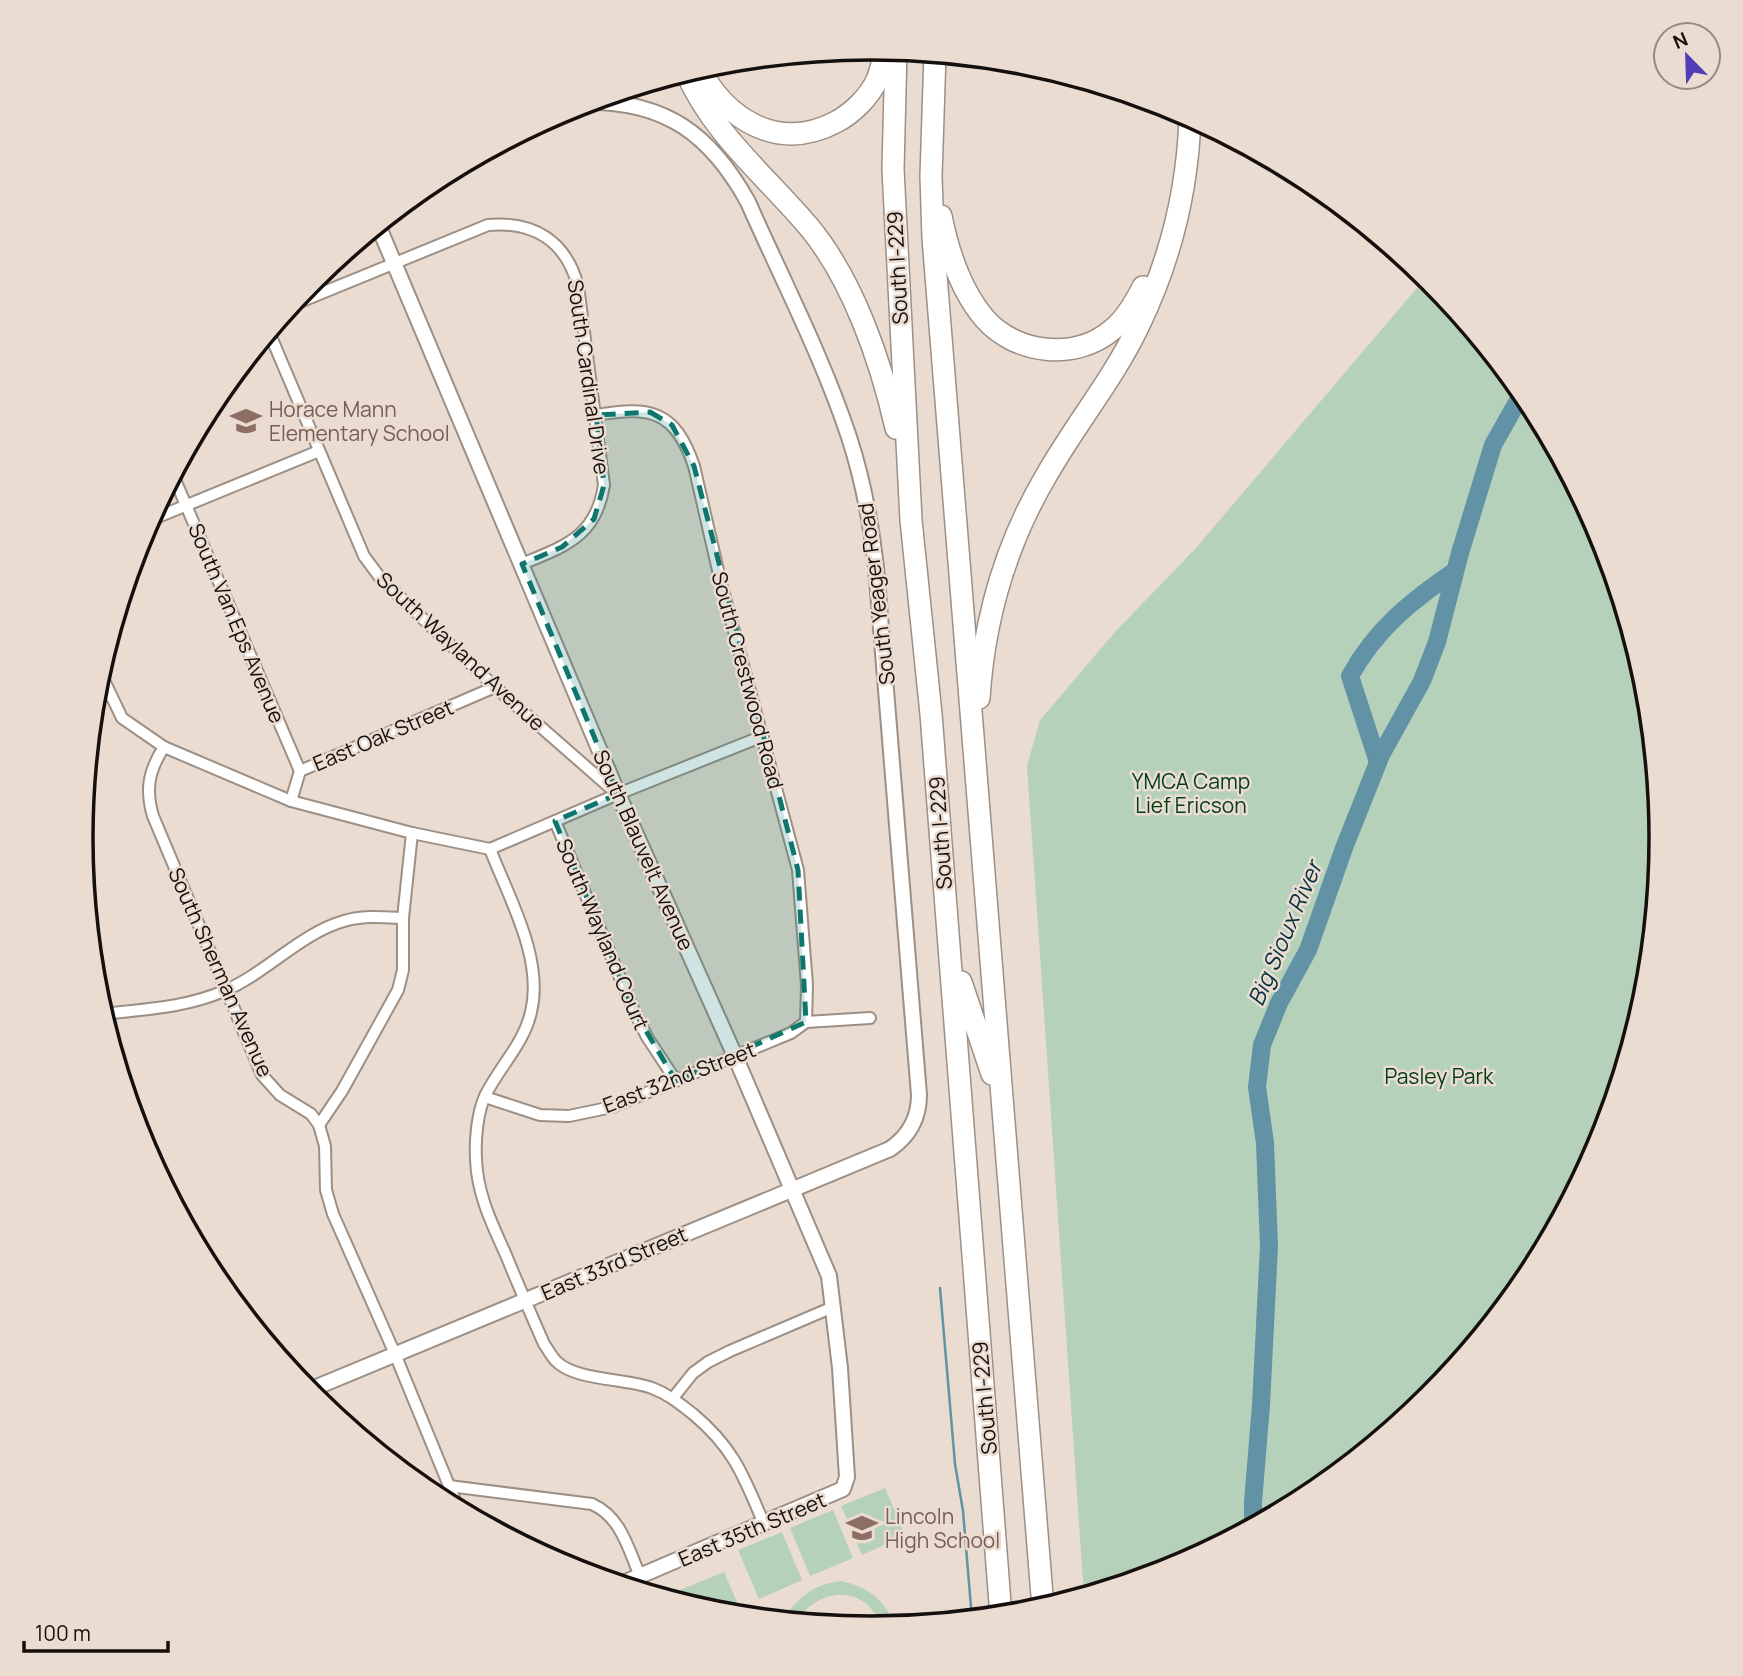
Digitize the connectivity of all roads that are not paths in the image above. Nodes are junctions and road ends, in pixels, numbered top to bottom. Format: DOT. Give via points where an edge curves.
graph roads {
  1 [pos="883,60"];
  2 [pos="896,60"];
  3 [pos="935,62"];
  4 [pos="716,75"];
  5 [pos="705,78"];
  6 [pos="690,81"];
  7 [pos="616,103"];
  8 [pos="738,115"];
  9 [pos="1178,123"];
  10 [pos="1190,128"];
  11 [pos="932,130"];
  12 [pos="381,234"];
  13 [pos="393,263"];
  14 [pos="313,296"];
  15 [pos="273,341"];
  16 [pos="596,415"];
  17 [pos="318,452"];
  18 [pos="177,486"];
  19 [pos="186,506"];
  20 [pos="163,516"];
  21 [pos="911,520"];
  22 [pos="522,564"];
  23 [pos="495,687"];
  24 [pos="107,690"];
  25 [pos="109,694"];
  26 [pos="763,736"];
  27 [pos="164,747"];
  28 [pos="300,771"];
  29 [pos="618,794"];
  30 [pos="291,801"];
  31 [pos="555,821"];
  32 [pos="980,823"];
  33 [pos="412,833"];
  34 [pos="491,849"];
  35 [pos="403,918"];
  36 [pos="950,950"];
  37 [pos="227,990"];
  38 [pos="114,1013"];
  39 [pos="870,1018"];
  40 [pos="806,1022"];
  41 [pos="735,1056"];
  42 [pos="676,1081"];
  43 [pos="485,1097"];
  44 [pos="1001,1102"];
  45 [pos="318,1125"];
  46 [pos="912,1125"];
  47 [pos="791,1189"];
  48 [pos="525,1300"];
  49 [pos="833,1307"];
  50 [pos="395,1354"];
  51 [pos="319,1386"];
  52 [pos="673,1398"];
  53 [pos="449,1486"];
  54 [pos="843,1489"];
  55 [pos="452,1493"];
  56 [pos="764,1524"];
  57 [pos="640,1576"];
  58 [pos="633,1579"];
  59 [pos="1042,1597"];
  60 [pos="1001,1605"];
  1 -- 8 [label="highway" via="869,92 853,110 827,127 786,134"];
  2 -- 21 [label="highway, South I-229" via="893,170"];
  3 -- 11 [label="highway, South I-229"];
  4 -- 8 [label="highway"];
  5 -- 8 [label="highway"];
  6 -- 21 [label="highway" via="719,130 810,228 849,294 890,402"];
  7 -- 46 [label="street, South Yeager Road" via="643,107 673,120 699,137 734,177 849,438 868,513 880,607 919,1095"];
  9 -- 11 [label="highway" via="1169,200 1137,298 1120,323 1103,337 1051,350 1023,345 998,331 967,290 942,222"];
  10 -- 32 [label="highway" via="1184,189 1156,285 1127,348 1031,502 996,594 980,688"];
  11 -- 32 [label="highway, South I-229" via="933,237"];
  12 -- 13 [label="street, South Blauvelt Avenue"];
  13 -- 14 [label="street, South Cardinal Drive"];
  13 -- 16 [label="street, South Cardinal Drive" via="488,225 519,225 555,243 574,270 578,286"];
  13 -- 22 [label="street, South Blauvelt Avenue"];
  15 -- 17 [label="street, South Wayland Avenue"];
  16 -- 22 [label="street, South Cardinal Drive" via="604,485 601,505 579,536"];
  16 -- 26 [label="street, South Crestwood Road" via="650,412 673,425 688,449"];
  17 -- 19 [label="street"];
  17 -- 23 [label="street, South Wayland Avenue" via="364,556 381,579"];
  18 -- 19 [label="street, South Van Eps Avenue"];
  19 -- 20 [label="street"];
  19 -- 28 [label="street, South Van Eps Avenue"];
  21 -- 36 [label="highway, South I-229"];
  22 -- 29 [label="street, South Blauvelt Avenue"];
  23 -- 28 [label="street, East Oak Street"];
  23 -- 29 [label="street, South Wayland Avenue"];
  24 -- 25 [label="street"];
  25 -- 27 [label="street" via="122,718"];
  26 -- 29 [label="street"];
  26 -- 40 [label="street, South Crestwood Road" via="798,870"];
  27 -- 30 [label="street"];
  27 -- 37 [label="street, South Sherman Avenue" via="149,775 149,803"];
  28 -- 30 [label="street, East Oak Street"];
  29 -- 31 [label="street"];
  29 -- 41 [label="street, South Blauvelt Avenue"];
  30 -- 33 [label="street"];
  31 -- 34 [label="street"];
  31 -- 42 [label="street, South Wayland Court" via="628,999"];
  32 -- 44 [label="highway, South I-229"];
  33 -- 34 [label="street"];
  33 -- 35 [label="street"];
  34 -- 43 [label="street" via="528,946 534,992 519,1042"];
  35 -- 37 [label="street" via="367,916 343,921"];
  35 -- 45 [label="street" via="404,959 398,990"];
  36 -- 44 [label="highway"];
  36 -- 60 [label="highway, South I-229"];
  37 -- 38 [label="street" via="175,1007"];
  37 -- 45 [label="street, South Sherman Avenue" via="262,1075 280,1096 311,1114"];
  39 -- 40 [label="street, East 32nd Street"];
  40 -- 41 [label="street, East 32nd Street"];
  41 -- 42 [label="street, East 32nd Street"];
  41 -- 47 [label="street, South Blauvelt Avenue"];
  42 -- 43 [label="street, East 32nd Street" via="612,1107 569,1115 540,1115"];
  43 -- 48 [label="street" via="476,1160 481,1198"];
  44 -- 59 [label="highway, South I-229"];
  45 -- 50 [label="street" via="333,1214"];
  46 -- 47 [label="street, East 33rd Street" via="890,1149"];
  47 -- 48 [label="street, East 33rd Street"];
  47 -- 49 [label="street, South Blauvelt Avenue" via="829,1276"];
  48 -- 50 [label="street, East 33rd Street"];
  48 -- 52 [label="street" via="557,1363 575,1373 625,1380"];
  49 -- 52 [label="street" via="708,1362"];
  49 -- 54 [label="street, South Blauvelt Avenue" via="847,1477"];
  50 -- 51 [label="street, East 33rd Street"];
  50 -- 53 [label="street"];
  52 -- 56 [label="street" via="725,1444"];
  53 -- 55 [label="street"];
  53 -- 57 [label="street" via="603,1508 619,1526"];
  54 -- 56 [label="street, East 35th Street"];
  56 -- 57 [label="street, East 35th Street"];
  57 -- 58 [label="street, East 35th Street"];
}
